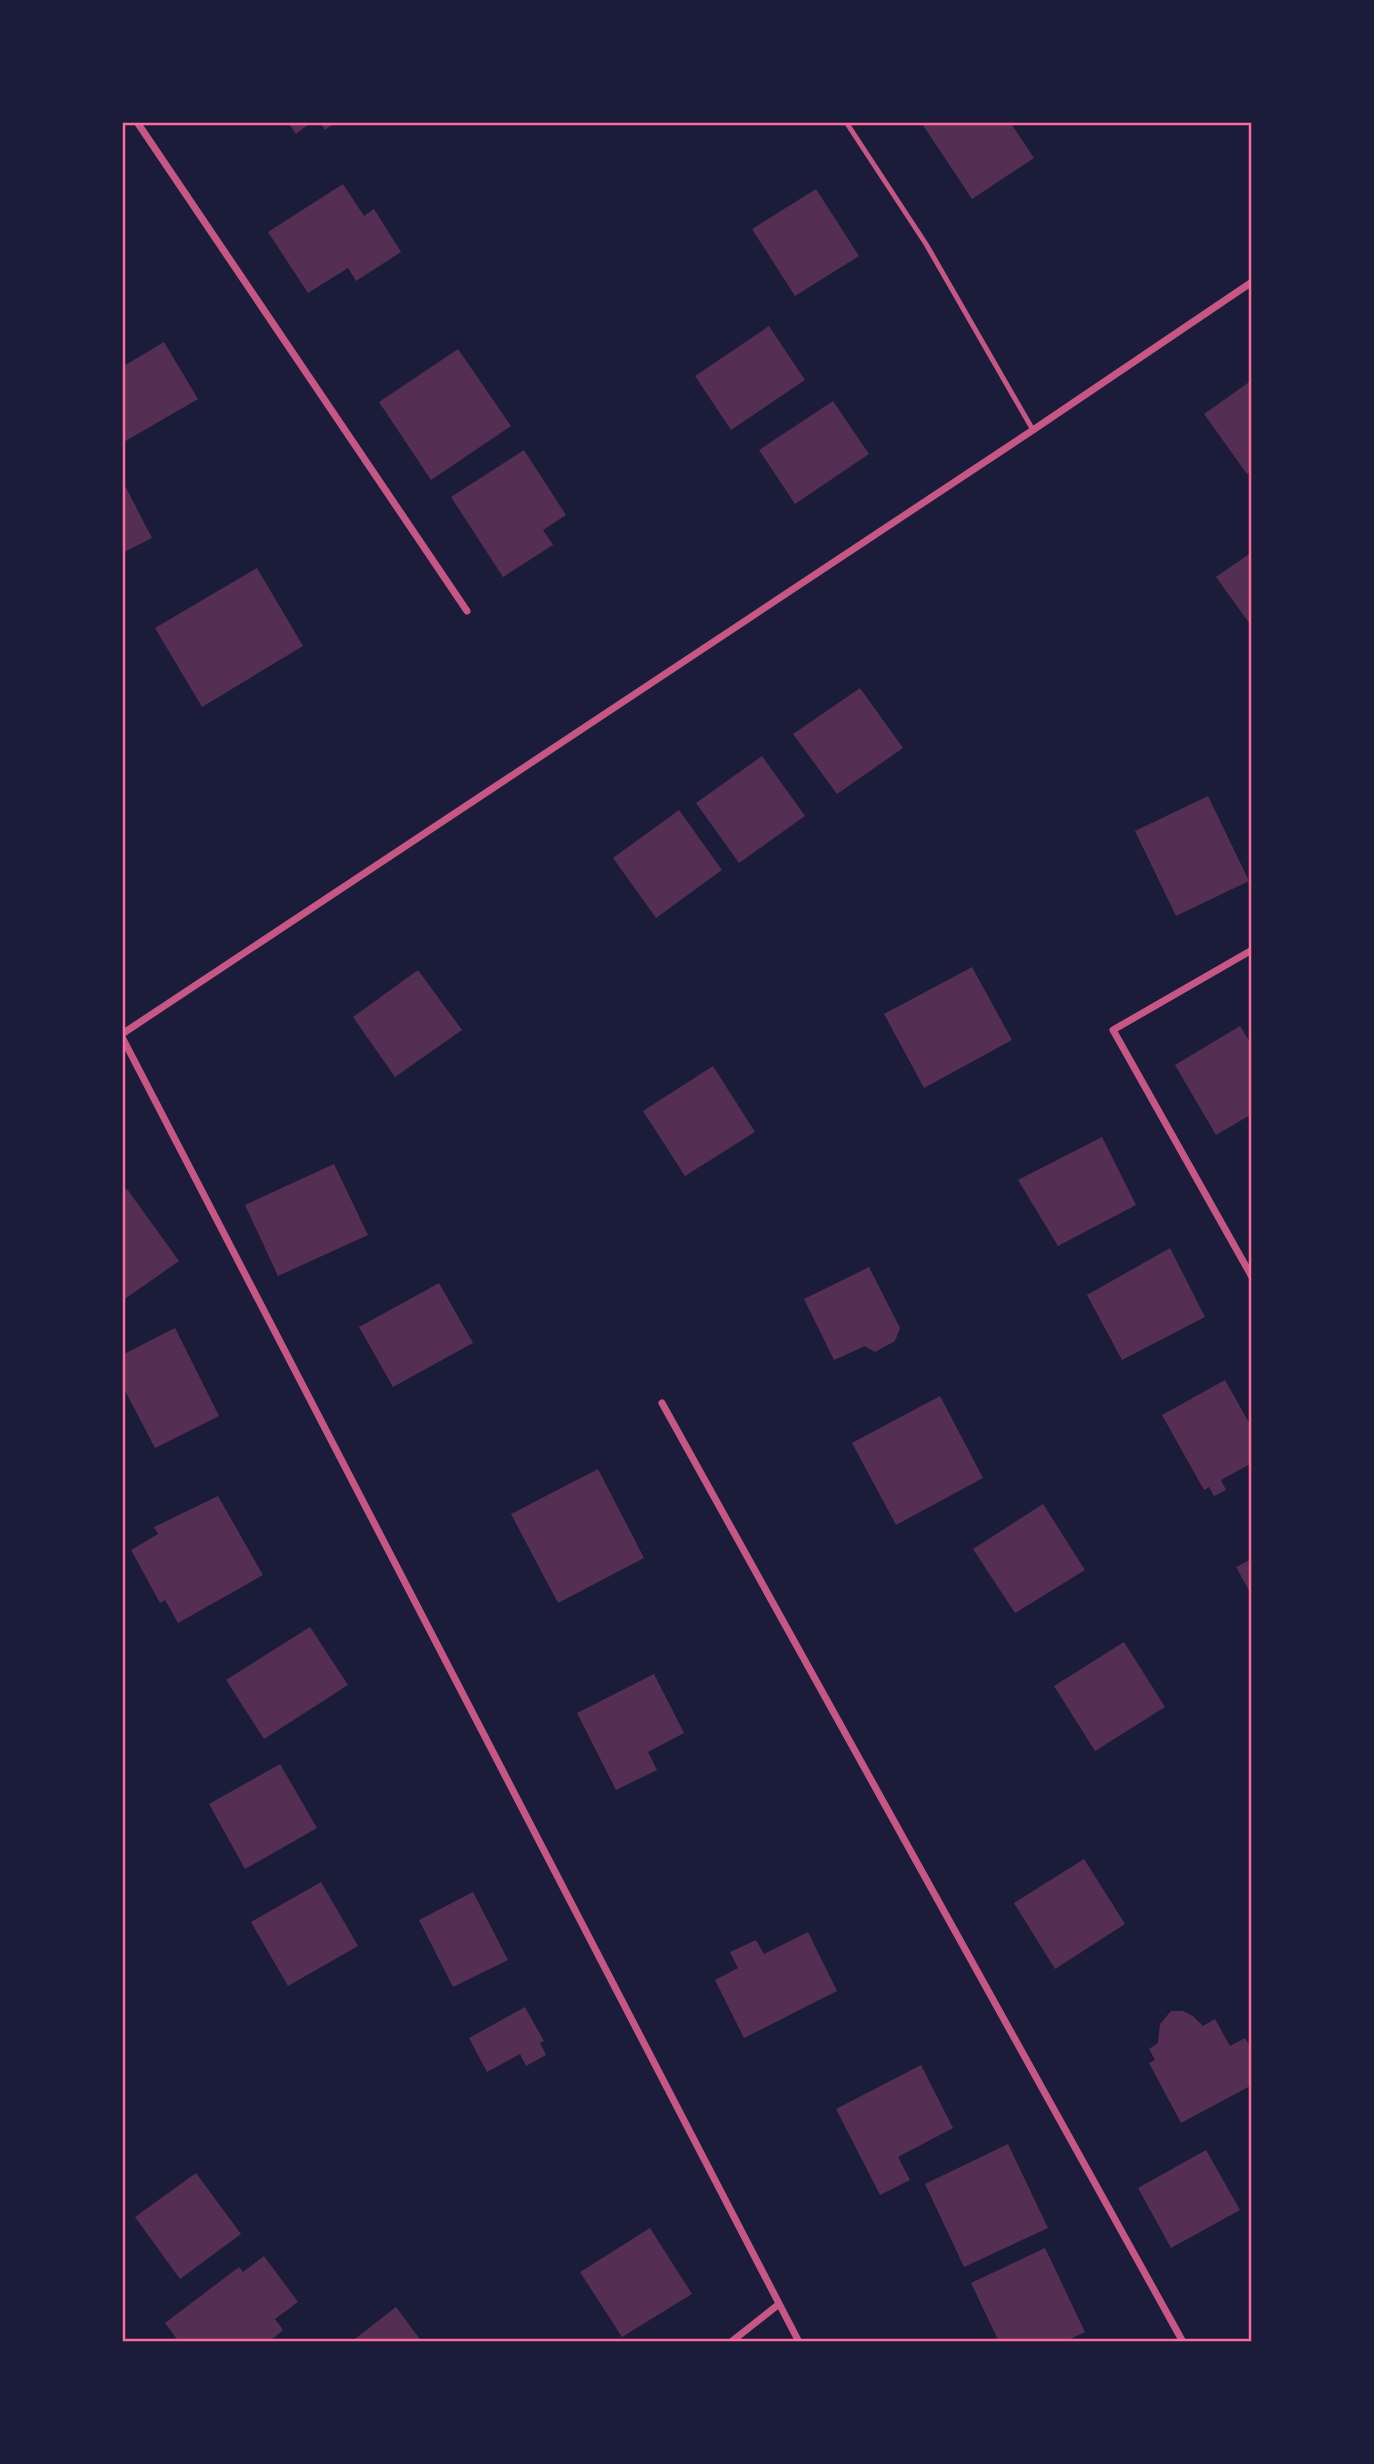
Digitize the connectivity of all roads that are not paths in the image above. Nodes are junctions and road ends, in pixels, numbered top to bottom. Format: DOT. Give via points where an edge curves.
graph roads {
  1 [pos="137,122"];
  2 [pos="846,122"];
  3 [pos="1251,282"];
  4 [pos="1033,430"];
  5 [pos="467,611"];
  6 [pos="1251,950"];
  7 [pos="122,1036"];
  8 [pos="1251,1277"];
  9 [pos="662,1403"];
  10 [pos="779,2304"];
  11 [pos="731,2342"];
  12 [pos="799,2342"];
  13 [pos="1183,2342"];
  1 -- 5 [label="street"];
  2 -- 4 [label="lane" via="926,244"];
  3 -- 4 [label="street"];
  4 -- 7 [label="street"];
  6 -- 8 [label="street" via="1114,1030"];
  7 -- 10 [label="street"];
  9 -- 13 [label="street"];
  10 -- 11 [label="street"];
  10 -- 12 [label="street"];
}
